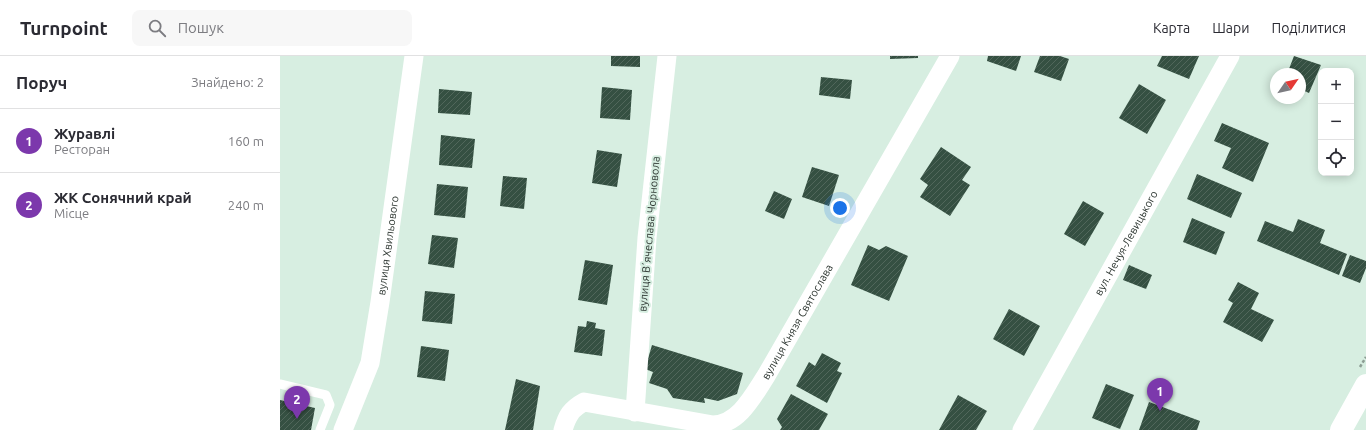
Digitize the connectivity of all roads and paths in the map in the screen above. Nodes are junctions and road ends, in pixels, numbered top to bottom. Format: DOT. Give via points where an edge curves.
graph roads {
  1 [pos="414,56"];
  2 [pos="667,56"];
  3 [pos="950,56"];
  4 [pos="1230,56"];
  5 [pos="280,384"];
  6 [pos="1366,385"];
  7 [pos="635,412"];
  8 [pos="320,430"];
  9 [pos="343,430"];
  10 [pos="563,430"];
  11 [pos="1022,430"];
  12 [pos="1341,430"];
  1 -- 9 [label="street, вулиця Хвильового" via="370,363"];
  2 -- 7 [label="street, вулиця Вʼячеслава Чорновола" via="647,238"];
  3 -- 7 [label="street, вулиця Князя Святослава" via="752,398 736,416 721,424"];
  4 -- 11 [label="street, вул. Нечуя-Левицького"];
  5 -- 8 [label="lane" via="326,395 330,405"];
  6 -- 12 [label="highway"];
  7 -- 10 [label="street, вулиця Князя Святослава" via="584,402 569,413"];
}
